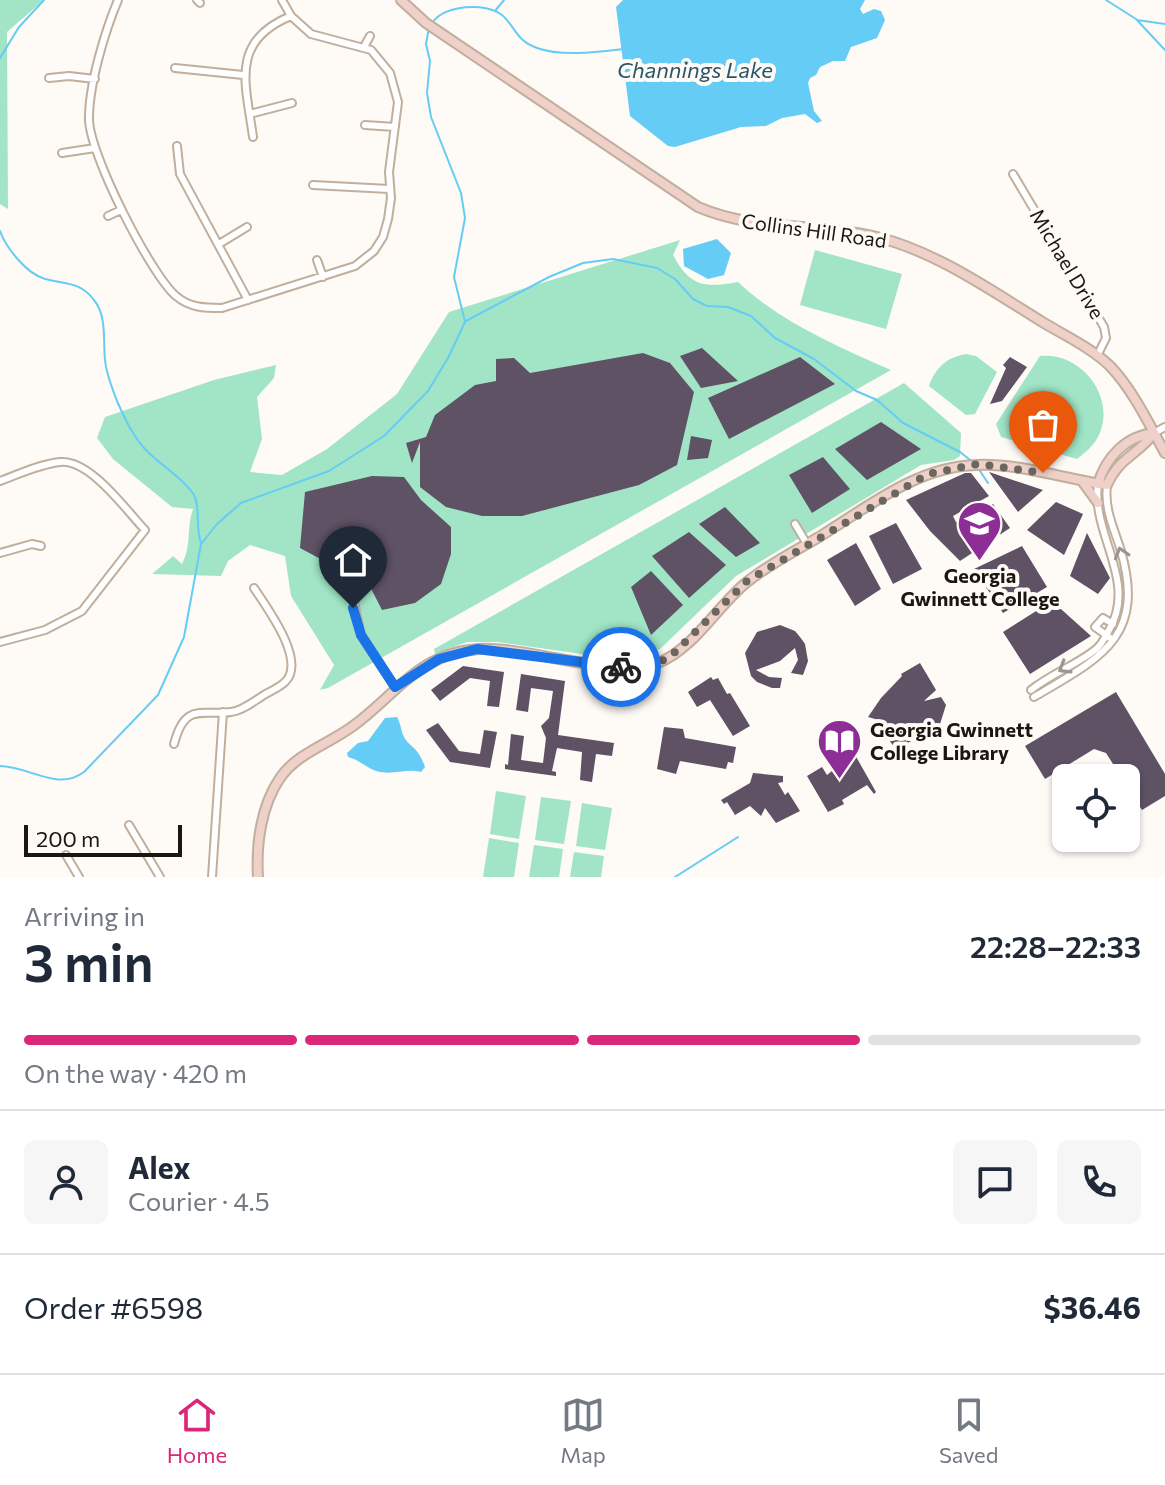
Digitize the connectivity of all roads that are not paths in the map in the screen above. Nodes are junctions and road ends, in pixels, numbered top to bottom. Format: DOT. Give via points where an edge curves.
graph roads {
  1 [pos="118,0"];
  2 [pos="282,0"];
  3 [pos="401,0"];
  4 [pos="291,16"];
  5 [pos="370,36"];
  6 [pos="364,47"];
  7 [pos="175,68"];
  8 [pos="243,75"];
  9 [pos="49,78"];
  10 [pos="95,79"];
  11 [pos="292,103"];
  12 [pos="250,114"];
  13 [pos="365,125"];
  14 [pos="395,127"];
  15 [pos="253,137"];
  16 [pos="177,146"];
  17 [pos="95,148"];
  18 [pos="62,153"];
  19 [pos="1013,174"];
  20 [pos="313,185"];
  21 [pos="389,189"];
  22 [pos="121,210"];
  23 [pos="108,216"];
  24 [pos="247,227"];
  25 [pos="219,244"];
  26 [pos="317,260"];
  27 [pos="323,277"];
  28 [pos="248,300"];
  29 [pos="1097,356"];
  30 [pos="1165,427"];
  31 [pos="1154,433"];
  32 [pos="1165,453"];
  33 [pos="1102,472"];
  34 [pos="1081,480"];
  35 [pos="0,481"];
  36 [pos="1103,484"];
  37 [pos="1098,503"];
  38 [pos="795,524"];
  39 [pos="807,544"];
  40 [pos="41,546"];
  41 [pos="0,553"];
  42 [pos="348,574"];
  43 [pos="254,588"];
  44 [pos="1113,624"];
  45 [pos="1106,635"];
  46 [pos="1114,640"];
  47 [pos="0,642"];
  48 [pos="395,687"];
  49 [pos="223,712"];
  50 [pos="174,744"];
  51 [pos="129,825"];
  52 [pos="66,855"];
  53 [pos="79,877"];
  54 [pos="160,877"];
  55 [pos="212,877"];
  56 [pos="258,877"];
  1 -- 10 [label="street"];
  2 -- 4 [label="street"];
  3 -- 29 [label="street, Collins Hill Road" via="426,23 698,207 743,222 843,231 894,242 953,269"];
  4 -- 6 [label="street" via="311,34"];
  4 -- 8 [label="street" via="263,33"];
  5 -- 6 [label="street"];
  6 -- 14 [label="street" via="381,60 396,87"];
  7 -- 8 [label="street"];
  8 -- 12 [label="street"];
  9 -- 10 [label="street"];
  10 -- 17 [label="street" via="89,117"];
  11 -- 12 [label="street"];
  12 -- 15 [label="street"];
  13 -- 14 [label="street"];
  14 -- 21 [label="street"];
  16 -- 25 [label="street" via="180,174"];
  17 -- 18 [label="street"];
  17 -- 22 [label="street"];
  19 -- 29 [label="street, Michael Drive" via="1104,327 1106,338"];
  20 -- 21 [label="street"];
  21 -- 27 [label="street" via="388,219 374,251 355,266"];
  22 -- 23 [label="street"];
  22 -- 28 [label="street" via="166,286 185,303 222,308"];
  24 -- 25 [label="street"];
  25 -- 28 [label="street"];
  26 -- 27 [label="street"];
  27 -- 28 [label="street"];
  29 -- 31 [label="street, Collins Hill Road" via="1124,384"];
  30 -- 31 [label="street"];
  31 -- 32 [label="street, Collins Hill Road"];
  31 -- 33 [label="street" via="1140,435 1119,449"];
  31 -- 36 [label="street"];
  33 -- 34 [label="street"];
  33 -- 36 [label="street"];
  34 -- 36 [label="street"];
  34 -- 37 [label="street"];
  34 -- 39 [label="street" via="992,465 948,468 908,484"];
  35 -- 47 [label="street" via="69,462 88,470 145,530 82,611 45,630"];
  36 -- 37 [label="street"];
  46 -- 36 [label="street, one-way" via="1125,619 1128,575"];
  37 -- 44 [label="street" via="1120,593"];
  38 -- 39 [label="street"];
  39 -- 48 [label="street" via="747,581 684,646 658,663 622,667 477,649 439,659"];
  40 -- 41 [label="street"];
  42 -- 48 [label="street" via="361,635"];
  43 -- 49 [label="street" via="291,653 292,669 285,683 234,712"];
  44 -- 45 [label="street"];
  44 -- 45 [label="street" via="1103,618 1095,627"];
  45 -- 46 [label="street"];
  45 -- 46 [label="street, one-way" via="1096,650 1033,693 1089,665"];
  48 -- 56 [label="street" via="359,722 297,760 278,780 259,836"];
  49 -- 50 [label="street" via="207,710 188,718"];
  49 -- 55 [label="street"];
  51 -- 54 [label="street"];
  52 -- 53 [label="street"];
}
